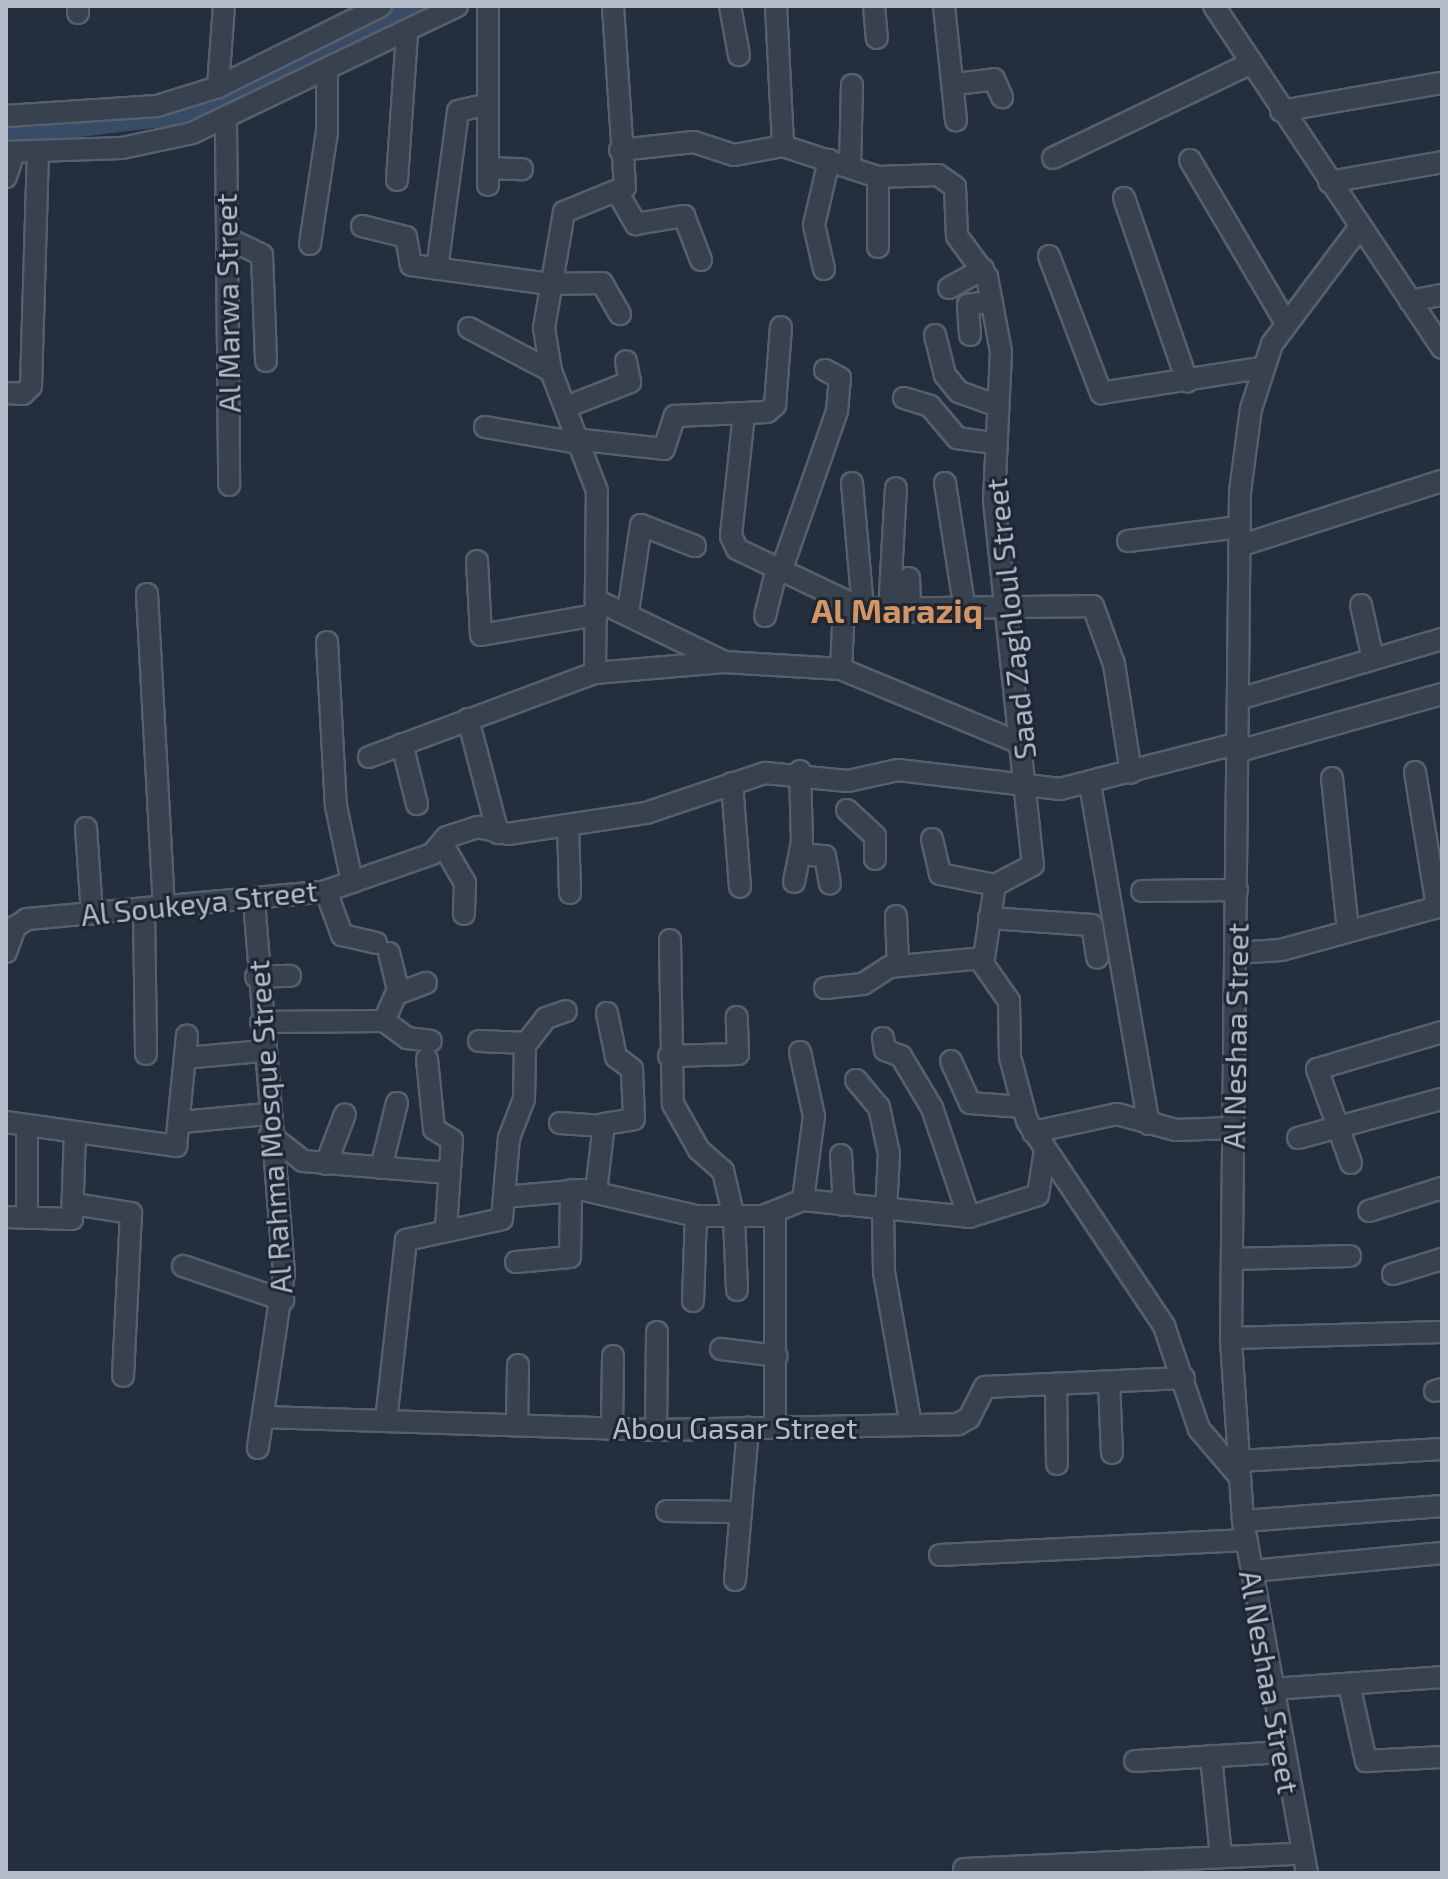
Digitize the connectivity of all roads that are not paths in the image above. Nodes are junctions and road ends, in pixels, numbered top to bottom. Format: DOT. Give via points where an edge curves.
graph roads {
  1 [pos="224,6"];
  2 [pos="381,6"];
  3 [pos="457,6"];
  4 [pos="488,6"];
  5 [pos="613,6"];
  6 [pos="730,6"];
  7 [pos="776,6"];
  8 [pos="874,6"];
  9 [pos="944,6"];
  10 [pos="1214,6"];
  11 [pos="407,34"];
  12 [pos="877,38"];
  13 [pos="739,55"];
  14 [pos="1251,63"];
  15 [pos="327,74"];
  16 [pos="1442,83"];
  17 [pos="956,84"];
  18 [pos="852,85"];
  19 [pos="218,87"];
  20 [pos="1002,97"];
  21 [pos="485,105"];
  22 [pos="1281,111"];
  23 [pos="6,116"];
  24 [pos="956,120"];
  25 [pos="226,121"];
  26 [pos="783,146"];
  27 [pos="620,150"];
  28 [pos="38,151"];
  29 [pos="10,152"];
  30 [pos="1053,158"];
  31 [pos="829,160"];
  32 [pos="1190,160"];
  33 [pos="1442,162"];
  34 [pos="850,167"];
  35 [pos="522,169"];
  36 [pos="6,177"];
  37 [pos="878,177"];
  38 [pos="397,180"];
  39 [pos="1329,182"];
  40 [pos="619,195"];
  41 [pos="1124,198"];
  42 [pos="362,226"];
  43 [pos="1360,227"];
  44 [pos="227,238"];
  45 [pos="310,244"];
  46 [pos="878,247"];
  47 [pos="1049,256"];
  48 [pos="701,260"];
  49 [pos="437,269"];
  50 [pos="824,269"];
  51 [pos="983,269"];
  52 [pos="550,284"];
  53 [pos="949,288"];
  54 [pos="1442,295"];
  55 [pos="992,301"];
  56 [pos="1410,301"];
  57 [pos="620,314"];
  58 [pos="1285,321"];
  59 [pos="781,327"];
  60 [pos="469,328"];
  61 [pos="935,335"];
  62 [pos="970,335"];
  63 [pos="1442,348"];
  64 [pos="266,361"];
  65 [pos="626,361"];
  66 [pos="1261,368"];
  67 [pos="825,370"];
  68 [pos="551,371"];
  69 [pos="1187,381"];
  70 [pos="6,393"];
  71 [pos="904,398"];
  72 [pos="998,406"];
  73 [pos="566,407"];
  74 [pos="744,414"];
  75 [pos="485,427"];
  76 [pos="583,442"];
  77 [pos="994,443"];
  78 [pos="1442,481"];
  79 [pos="852,483"];
  80 [pos="945,483"];
  81 [pos="229,485"];
  82 [pos="896,488"];
  83 [pos="1239,537"];
  84 [pos="1128,541"];
  85 [pos="695,546"];
  86 [pos="477,561"];
  87 [pos="778,573"];
  88 [pos="909,578"];
  89 [pos="147,594"];
  90 [pos="1361,605"];
  91 [pos="854,607"];
  92 [pos="596,608"];
  93 [pos="1007,608"];
  94 [pos="965,610"];
  95 [pos="628,612"];
  96 [pos="899,612"];
  97 [pos="765,616"];
  98 [pos="1442,639"];
  99 [pos="327,642"];
  100 [pos="1373,659"];
  101 [pos="724,662"];
  102 [pos="841,669"];
  103 [pos="595,673"];
  104 [pos="1442,694"];
  105 [pos="1239,699"];
  106 [pos="468,719"];
  107 [pos="402,744"];
  108 [pos="1022,744"];
  109 [pos="1239,747"];
  110 [pos="369,757"];
  111 [pos="800,771"];
  112 [pos="1415,772"];
  113 [pos="1131,773"];
  114 [pos="1332,778"];
  115 [pos="848,781"];
  116 [pos="732,783"];
  117 [pos="1090,784"];
  118 [pos="1028,788"];
  119 [pos="417,804"];
  120 [pos="847,810"];
  121 [pos="568,825"];
  122 [pos="86,828"];
  123 [pos="498,833"];
  124 [pos="846,834"];
  125 [pos="932,839"];
  126 [pos="443,845"];
  127 [pos="800,854"];
  128 [pos="875,859"];
  129 [pos="352,882"];
  130 [pos="794,882"];
  131 [pos="830,884"];
  132 [pos="995,885"];
  133 [pos="740,887"];
  134 [pos="1237,890"];
  135 [pos="326,891"];
  136 [pos="1142,891"];
  137 [pos="570,893"];
  138 [pos="254,900"];
  139 [pos="1439,907"];
  140 [pos="154,908"];
  141 [pos="92,914"];
  142 [pos="464,914"];
  143 [pos="896,916"];
  144 [pos="989,918"];
  145 [pos="1348,931"];
  146 [pos="670,940"];
  147 [pos="6,952"];
  148 [pos="1236,953"];
  149 [pos="982,958"];
  150 [pos="1097,958"];
  151 [pos="898,966"];
  152 [pos="290,976"];
  153 [pos="256,977"];
  154 [pos="426,983"];
  155 [pos="825,988"];
  156 [pos="397,994"];
  157 [pos="566,1011"];
  158 [pos="607,1013"];
  159 [pos="737,1017"];
  160 [pos="384,1021"];
  161 [pos="261,1022"];
  162 [pos="1442,1032"];
  163 [pos="187,1036"];
  164 [pos="883,1038"];
  165 [pos="479,1041"];
  166 [pos="526,1043"];
  167 [pos="262,1051"];
  168 [pos="800,1052"];
  169 [pos="146,1054"];
  170 [pos="669,1056"];
  171 [pos="185,1058"];
  172 [pos="951,1061"];
  173 [pos="856,1080"];
  174 [pos="1442,1099"];
  175 [pos="397,1103"];
  176 [pos="1022,1107"];
  177 [pos="345,1114"];
  178 [pos="6,1122"];
  179 [pos="182,1122"];
  180 [pos="560,1123"];
  181 [pos="268,1124"];
  182 [pos="1149,1124"];
  183 [pos="27,1125"];
  184 [pos="603,1126"];
  185 [pos="1234,1128"];
  186 [pos="1338,1129"];
  187 [pos="75,1132"];
  188 [pos="1033,1132"];
  189 [pos="1298,1138"];
  190 [pos="1045,1150"];
  191 [pos="841,1155"];
  192 [pos="1351,1163"];
  193 [pos="326,1164"];
  194 [pos="381,1168"];
  195 [pos="449,1173"];
  196 [pos="1442,1188"];
  197 [pos="571,1190"];
  198 [pos="596,1192"];
  199 [pos="504,1197"];
  200 [pos="803,1200"];
  201 [pos="74,1204"];
  202 [pos="844,1205"];
  203 [pos="884,1210"];
  204 [pos="1369,1211"];
  205 [pos="775,1213"];
  206 [pos="696,1216"];
  207 [pos="16,1217"];
  208 [pos="969,1217"];
  209 [pos="734,1218"];
  210 [pos="446,1229"];
  211 [pos="1350,1256"];
  212 [pos="1232,1259"];
  213 [pos="1442,1259"];
  214 [pos="516,1262"];
  215 [pos="183,1266"];
  216 [pos="1393,1274"];
  217 [pos="737,1290"];
  218 [pos="283,1300"];
  219 [pos="693,1301"];
  220 [pos="657,1332"];
  221 [pos="1442,1332"];
  222 [pos="1231,1338"];
  223 [pos="721,1349"];
  224 [pos="613,1356"];
  225 [pos="777,1356"];
  226 [pos="518,1365"];
  227 [pos="123,1376"];
  228 [pos="1184,1378"];
  229 [pos="1109,1382"];
  230 [pos="1056,1384"];
  231 [pos="264,1417"];
  232 [pos="386,1421"];
  233 [pos="517,1425"];
  234 [pos="911,1425"];
  235 [pos="748,1428"];
  236 [pos="775,1428"];
  237 [pos="612,1429"];
  238 [pos="656,1430"];
  239 [pos="258,1448"];
  240 [pos="1442,1449"];
  241 [pos="1112,1453"];
  242 [pos="1057,1464"];
  243 [pos="1240,1469"];
  244 [pos="1442,1506"];
  245 [pos="667,1511"];
  246 [pos="741,1512"];
  247 [pos="1245,1531"];
  248 [pos="1442,1553"];
  249 [pos="940,1555"];
  250 [pos="1252,1571"];
  251 [pos="735,1580"];
  252 [pos="1442,1677"];
  253 [pos="1349,1684"];
  254 [pos="1272,1689"];
  255 [pos="1282,1752"];
  256 [pos="1211,1756"];
  257 [pos="1442,1757"];
  258 [pos="1135,1761"];
  259 [pos="1221,1857"];
  260 [pos="1303,1864"];
  261 [pos="964,1869"];
  1 -- 19 [label="street"];
  2 -- 19 [label="street"];
  3 -- 11 [label="street"];
  4 -- 21 [label="street"];
  5 -- 27 [label="street"];
  6 -- 13 [label="street"];
  7 -- 26 [label="street"];
  8 -- 12 [label="street"];
  9 -- 17 [label="street"];
  10 -- 14 [label="street"];
  11 -- 15 [label="street"];
  11 -- 38 [label="street"];
  14 -- 22 [label="street"];
  14 -- 30 [label="street"];
  15 -- 25 [label="street"];
  15 -- 45 [label="street" via="326,146"];
  16 -- 22 [label="street"];
  17 -- 20 [label="street" via="994,79"];
  17 -- 24 [label="street"];
  18 -- 34 [label="street"];
  19 -- 23 [label="street" via="113,112"];
  21 -- 35 [label="street" via="488,176"];
  21 -- 49 [label="street" via="458,111"];
  22 -- 39 [label="street"];
  25 -- 28 [label="street" via="122,148"];
  25 -- 44 [label="street, Al Marwa Street"];
  26 -- 27 [label="street, Saad Zaghloul Street" via="734,155 694,142"];
  26 -- 31 [label="street, Saad Zaghloul Street"];
  27 -- 40 [label="street" via="626,184"];
  28 -- 29 [label="street"];
  28 -- 70 [label="street" via="31,386 23,394"];
  29 -- 36 [label="street"];
  31 -- 34 [label="street, Saad Zaghloul Street"];
  31 -- 50 [label="street" via="814,225"];
  32 -- 58 [label="street"];
  33 -- 39 [label="street"];
  34 -- 37 [label="street, Saad Zaghloul Street"];
  37 -- 46 [label="street"];
  37 -- 51 [label="street, Saad Zaghloul Street" via="950,181 957,236"];
  39 -- 43 [label="street"];
  40 -- 48 [label="street" via="636,224 684,216"];
  40 -- 52 [label="street" via="564,212"];
  41 -- 69 [label="street"];
  42 -- 49 [label="street" via="404,236 407,263"];
  43 -- 56 [label="street"];
  43 -- 58 [label="street, Al Neshaa Street"];
  44 -- 64 [label="street" via="262,255"];
  44 -- 81 [label="street, Al Marwa Street"];
  47 -- 69 [label="street" via="1098,391"];
  49 -- 52 [label="street"];
  51 -- 53 [label="street"];
  51 -- 55 [label="street, Saad Zaghloul Street"];
  52 -- 57 [label="street" via="602,283"];
  52 -- 68 [label="street" via="544,328"];
  54 -- 56 [label="street"];
  55 -- 62 [label="street" via="968,305"];
  55 -- 72 [label="street, Saad Zaghloul Street" via="1001,352"];
  56 -- 63 [label="street"];
  58 -- 66 [label="street, Al Neshaa Street"];
  59 -- 74 [label="street" via="775,405"];
  60 -- 68 [label="street"];
  61 -- 72 [label="street" via="941,366 959,392"];
  65 -- 73 [label="street" via="630,382"];
  66 -- 69 [label="street"];
  66 -- 83 [label="street, Al Neshaa Street" via="1244,450"];
  67 -- 87 [label="street" via="840,378 837,411"];
  68 -- 73 [label="street"];
  71 -- 77 [label="street" via="930,406 957,438"];
  72 -- 77 [label="street, Saad Zaghloul Street"];
  73 -- 76 [label="street"];
  74 -- 76 [label="street" via="675,416 664,449"];
  74 -- 87 [label="street" via="731,536 737,549"];
  75 -- 76 [label="street"];
  76 -- 92 [label="street" via="597,491"];
  77 -- 93 [label="street, Saad Zaghloul Street"];
  78 -- 83 [label="street"];
  79 -- 91 [label="street"];
  80 -- 94 [label="street"];
  82 -- 96 [label="street"];
  83 -- 84 [label="street"];
  83 -- 105 [label="street, Al Neshaa Street"];
  85 -- 95 [label="street" via="641,525"];
  86 -- 92 [label="street" via="481,635"];
  87 -- 91 [label="street"];
  87 -- 97 [label="street"];
  88 -- 96 [label="street"];
  89 -- 140 [label="street"];
  90 -- 100 [label="street"];
  91 -- 96 [label="street"];
  91 -- 102 [label="street"];
  92 -- 95 [label="street"];
  92 -- 103 [label="street"];
  93 -- 94 [label="street"];
  93 -- 108 [label="street, Saad Zaghloul Street"];
  93 -- 113 [label="street" via="1091,605 1114,664"];
  94 -- 96 [label="street"];
  95 -- 101 [label="street"];
  98 -- 100 [label="street"];
  99 -- 129 [label="street" via="335,791"];
  100 -- 105 [label="street"];
  101 -- 102 [label="street"];
  101 -- 103 [label="street"];
  102 -- 108 [label="street"];
  103 -- 106 [label="street"];
  104 -- 109 [label="street, Al Soukeya Street"];
  105 -- 109 [label="street, Al Neshaa Street"];
  106 -- 107 [label="street"];
  106 -- 123 [label="street"];
  107 -- 110 [label="street"];
  107 -- 119 [label="street"];
  108 -- 118 [label="street, Saad Zaghloul Street"];
  109 -- 113 [label="street, Al Soukeya Street"];
  109 -- 134 [label="street, Al Neshaa Street"];
  111 -- 115 [label="street, Al Soukeya Street"];
  111 -- 116 [label="street, Al Soukeya Street"];
  111 -- 127 [label="street"];
  112 -- 139 [label="street"];
  113 -- 117 [label="street, Al Soukeya Street"];
  114 -- 145 [label="street"];
  115 -- 118 [label="street, Al Soukeya Street" via="898,770"];
  115 -- 120 [label="street"];
  116 -- 121 [label="street, Al Soukeya Street" via="646,813"];
  116 -- 133 [label="street"];
  117 -- 118 [label="street, Al Soukeya Street"];
  117 -- 182 [label="street"];
  118 -- 132 [label="street, Saad Zaghloul Street" via="1033,868"];
  120 -- 124 [label="street"];
  120 -- 128 [label="street" via="875,836"];
  121 -- 123 [label="street, Al Soukeya Street"];
  121 -- 137 [label="street"];
  122 -- 141 [label="street"];
  123 -- 126 [label="street, Al Soukeya Street" via="478,827"];
  125 -- 132 [label="street" via="940,874"];
  126 -- 129 [label="street, Al Soukeya Street"];
  126 -- 142 [label="street" via="465,883"];
  127 -- 130 [label="street"];
  127 -- 131 [label="street" via="825,856"];
  129 -- 135 [label="street, Al Soukeya Street"];
  132 -- 144 [label="street"];
  134 -- 136 [label="street"];
  134 -- 148 [label="street, Al Neshaa Street"];
  135 -- 138 [label="street, Al Soukeya Street"];
  135 -- 156 [label="street" via="342,935 382,948"];
  138 -- 140 [label="street, Al Soukeya Street"];
  138 -- 153 [label="street, Al Rahma Mosque Street"];
  139 -- 145 [label="street"];
  140 -- 141 [label="street, Al Soukeya Street"];
  140 -- 169 [label="street"];
  141 -- 147 [label="street, Al Soukeya Street" via="27,919 15,927"];
  143 -- 151 [label="street"];
  144 -- 149 [label="street"];
  144 -- 150 [label="street" via="1092,925"];
  145 -- 148 [label="street"];
  146 -- 170 [label="street"];
  148 -- 185 [label="street, Al Neshaa Street"];
  149 -- 151 [label="street"];
  149 -- 176 [label="street" via="1009,1001 1010,1057"];
  151 -- 155 [label="street" via="863,984"];
  152 -- 153 [label="street"];
  153 -- 161 [label="street, Al Rahma Mosque Street"];
  154 -- 156 [label="street"];
  156 -- 160 [label="street"];
  157 -- 166 [label="street" via="546,1018"];
  158 -- 184 [label="street" via="616,1057 632,1069 634,1119"];
  159 -- 170 [label="street" via="738,1054"];
  160 -- 161 [label="street"];
  160 -- 195 [label="street" via="429,1050 434,1129 452,1140"];
  161 -- 167 [label="street, Al Rahma Mosque Street"];
  162 -- 186 [label="street" via="1318,1068"];
  163 -- 171 [label="street"];
  164 -- 208 [label="street" via="885,1050 901,1056 932,1108"];
  165 -- 166 [label="street"];
  166 -- 199 [label="street"];
  167 -- 171 [label="street"];
  167 -- 181 [label="street, Al Rahma Mosque Street"];
  168 -- 200 [label="street" via="814,1116"];
  170 -- 209 [label="street" via="673,1104 699,1150 723,1171"];
  171 -- 179 [label="street"];
  172 -- 176 [label="street" via="970,1103"];
  173 -- 203 [label="street" via="879,1107 889,1154"];
  174 -- 186 [label="street"];
  175 -- 194 [label="street"];
  176 -- 188 [label="street"];
  177 -- 193 [label="street"];
  178 -- 183 [label="street"];
  179 -- 181 [label="street"];
  179 -- 187 [label="street" via="173,1146"];
  180 -- 184 [label="street"];
  181 -- 193 [label="street" via="290,1156"];
  181 -- 218 [label="street, Al Rahma Mosque Street"];
  182 -- 185 [label="street"];
  182 -- 188 [label="street" via="1117,1114"];
  183 -- 187 [label="street"];
  183 -- 207 [label="street"];
  184 -- 198 [label="street"];
  185 -- 212 [label="street, Al Neshaa Street"];
  186 -- 189 [label="street"];
  186 -- 192 [label="street"];
  187 -- 201 [label="street"];
  188 -- 190 [label="street"];
  190 -- 208 [label="street" via="1038,1195"];
  190 -- 228 [label="street" via="1164,1326"];
  191 -- 202 [label="street"];
  193 -- 194 [label="street"];
  194 -- 195 [label="street"];
  195 -- 210 [label="street"];
  196 -- 204 [label="street"];
  197 -- 198 [label="street"];
  197 -- 199 [label="street"];
  197 -- 214 [label="street" via="570,1257"];
  198 -- 206 [label="street"];
  199 -- 210 [label="street" via="501,1221"];
  200 -- 202 [label="street"];
  200 -- 205 [label="street"];
  201 -- 207 [label="street" via="69,1220"];
  201 -- 227 [label="street" via="131,1213"];
  202 -- 203 [label="street"];
  203 -- 208 [label="street"];
  203 -- 234 [label="street" via="884,1272"];
  205 -- 209 [label="street"];
  205 -- 225 [label="street"];
  206 -- 209 [label="street"];
  206 -- 219 [label="street"];
  209 -- 217 [label="street"];
  210 -- 232 [label="street" via="414,1233 406,1240"];
  211 -- 212 [label="street"];
  212 -- 222 [label="street, Al Neshaa Street"];
  213 -- 216 [label="street"];
  215 -- 218 [label="street"];
  218 -- 231 [label="street, Al Rahma Mosque Street"];
  220 -- 238 [label="street"];
  221 -- 222 [label="street"];
  222 -- 243 [label="street, Al Neshaa Street"];
  223 -- 225 [label="street"];
  224 -- 237 [label="street"];
  225 -- 236 [label="street"];
  226 -- 233 [label="street"];
  228 -- 229 [label="street, Abou Gasar Street"];
  228 -- 243 [label="street" via="1204,1438"];
  229 -- 230 [label="street, Abou Gasar Street"];
  229 -- 241 [label="street"];
  230 -- 234 [label="street, Abou Gasar Street" via="985,1387 963,1423"];
  230 -- 242 [label="street"];
  231 -- 232 [label="street, Abou Gasar Street"];
  231 -- 239 [label="street, Al Rahma Mosque Street"];
  232 -- 233 [label="street, Abou Gasar Street"];
  233 -- 237 [label="street, Abou Gasar Street"];
  234 -- 236 [label="street, Abou Gasar Street"];
  235 -- 236 [label="street, Abou Gasar Street"];
  235 -- 238 [label="street, Abou Gasar Street"];
  235 -- 246 [label="street"];
  237 -- 238 [label="street, Abou Gasar Street"];
  240 -- 243 [label="street"];
  243 -- 247 [label="street, Al Neshaa Street"];
  244 -- 247 [label="street"];
  245 -- 246 [label="street"];
  246 -- 251 [label="street"];
  247 -- 249 [label="street"];
  247 -- 250 [label="street, Al Neshaa Street"];
  248 -- 250 [label="street"];
  250 -- 254 [label="street, Al Neshaa Street"];
  252 -- 253 [label="street"];
  253 -- 254 [label="street"];
  253 -- 257 [label="street" via="1366,1761"];
  254 -- 255 [label="street, Al Neshaa Street"];
  255 -- 256 [label="street"];
  255 -- 260 [label="street, Al Neshaa Street"];
  256 -- 258 [label="street"];
  256 -- 259 [label="street"];
  259 -- 260 [label="street"];
  259 -- 261 [label="street"];
}
